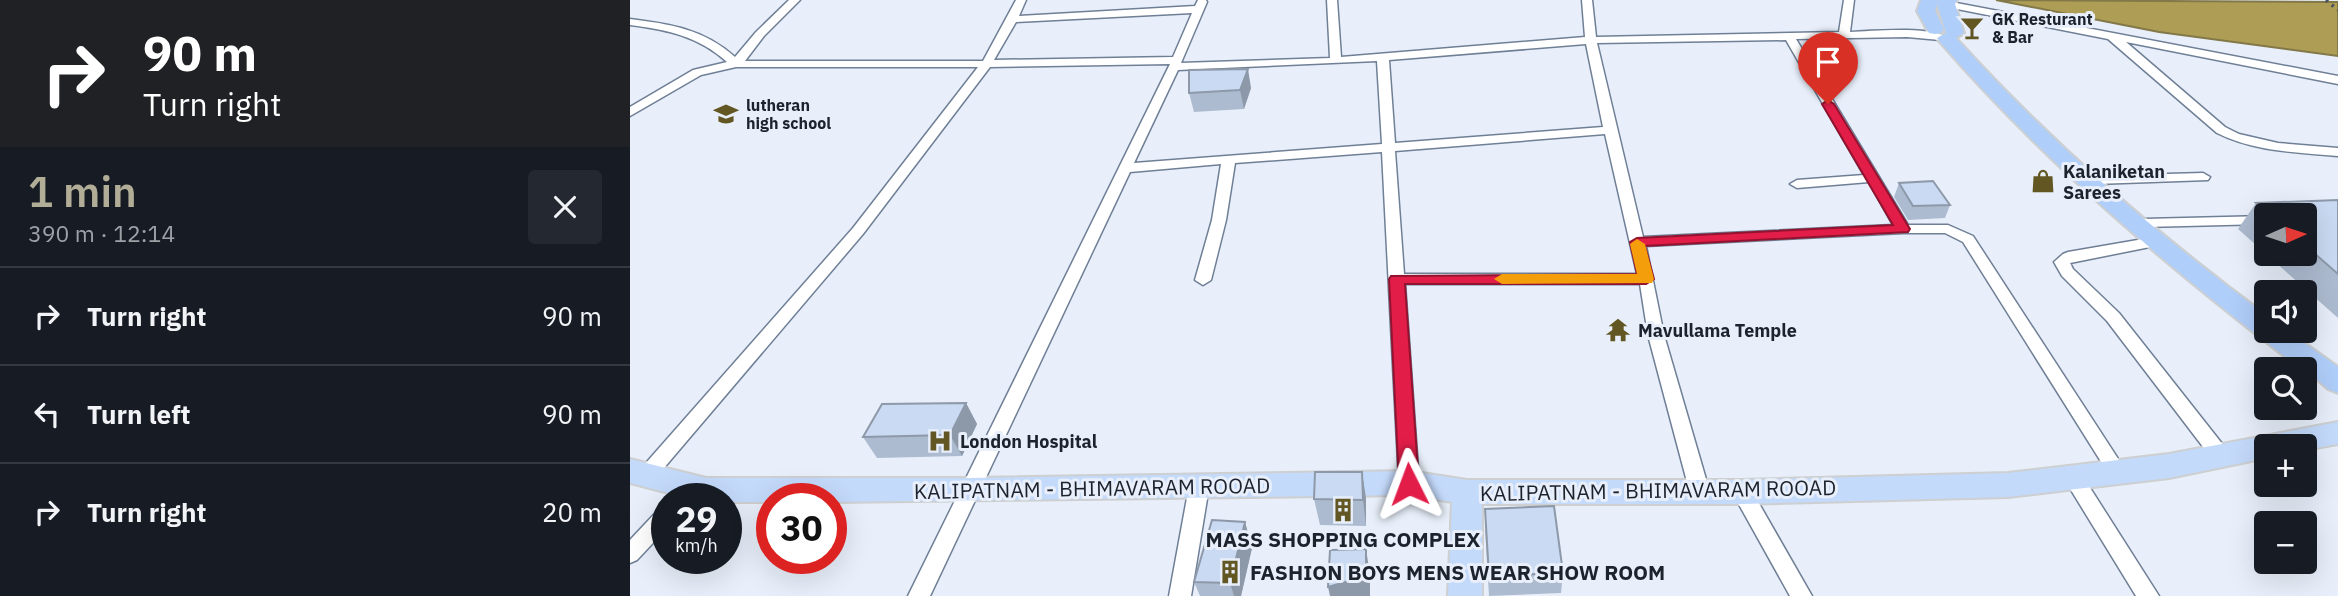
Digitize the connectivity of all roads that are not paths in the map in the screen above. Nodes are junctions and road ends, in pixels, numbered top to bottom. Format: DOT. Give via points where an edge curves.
graph roads {
  1 [pos="795,0"];
  2 [pos="1021,0"];
  3 [pos="1332,0"];
  4 [pos="1587,0"];
  5 [pos="1849,0"];
  6 [pos="1941,1"];
  7 [pos="1201,5"];
  8 [pos="1014,19"];
  9 [pos="630,22"];
  10 [pos="1844,35"];
  11 [pos="1948,35"];
  12 [pos="1789,36"];
  13 [pos="2112,36"];
  14 [pos="1591,40"];
  15 [pos="1383,58"];
  16 [pos="1336,61"];
  17 [pos="736,64"];
  18 [pos="987,64"];
  19 [pos="1176,64"];
  20 [pos="2338,80"];
  21 [pos="630,112"];
  22 [pos="1610,130"];
  23 [pos="1389,146"];
  24 [pos="2338,152"];
  25 [pos="1229,159"];
  26 [pos="1124,168"];
  27 [pos="2203,177"];
  28 [pos="1872,178"];
  29 [pos="2095,180"];
  30 [pos="1797,184"];
  31 [pos="2254,221"];
  32 [pos="1903,229"];
  33 [pos="2149,232"];
  34 [pos="1637,242"];
  35 [pos="1203,279"];
  36 [pos="1397,279"];
  37 [pos="1646,279"];
  38 [pos="2254,308"];
  39 [pos="2254,319"];
  40 [pos="2285,343"];
  41 [pos="2303,343"];
  42 [pos="2338,368"];
  43 [pos="2338,382"];
  44 [pos="2338,433"];
  45 [pos="2317,437"];
  46 [pos="2254,449"];
  47 [pos="2220,456"];
  48 [pos="2117,471"];
  49 [pos="638,474"];
  50 [pos="2073,477"];
  51 [pos="661,483"];
  52 [pos="1409,484"];
  53 [pos="1199,486"];
  54 [pos="742,490"];
  55 [pos="968,490"];
  56 [pos="1467,492"];
  57 [pos="1742,492"];
  58 [pos="1700,493"];
  59 [pos="651,531"];
  60 [pos="630,554"];
  61 [pos="919,596"];
  62 [pos="1180,596"];
  63 [pos="1465,596"];
  64 [pos="1801,596"];
  65 [pos="2148,596"];
  1 -- 17 [label="street"];
  2 -- 8 [label="street"];
  3 -- 16 [label="street"];
  4 -- 14 [label="street"];
  5 -- 10 [label="street"];
  6 -- 11 [label="highway"];
  6 -- 13 [label="street"];
  7 -- 8 [label="street"];
  7 -- 19 [label="street"];
  8 -- 18 [label="street"];
  9 -- 17 [label="street" via="684,28 715,44"];
  10 -- 11 [label="street"];
  10 -- 12 [label="street"];
  11 -- 29 [label="highway"];
  11 -- 33 [label="highway" via="2082,180"];
  12 -- 14 [label="street"];
  12 -- 28 [label="street"];
  13 -- 20 [label="street"];
  13 -- 24 [label="street" via="2234,138"];
  14 -- 15 [label="street"];
  14 -- 22 [label="street"];
  15 -- 16 [label="street"];
  15 -- 23 [label="street"];
  16 -- 19 [label="street"];
  17 -- 18 [label="street"];
  17 -- 21 [label="street" via="696,72"];
  18 -- 19 [label="street"];
  18 -- 49 [label="street" via="885,199"];
  19 -- 26 [label="street"];
  22 -- 23 [label="street"];
  22 -- 34 [label="street"];
  23 -- 25 [label="street"];
  23 -- 36 [label="street"];
  25 -- 26 [label="street"];
  25 -- 35 [label="street"];
  26 -- 55 [label="street"];
  27 -- 29 [label="street"];
  28 -- 30 [label="street"];
  28 -- 32 [label="street"];
  29 -- 33 [label="highway"];
  31 -- 33 [label="street"];
  32 -- 34 [label="street"];
  32 -- 48 [label="street" via="1948,229 1968,239"];
  33 -- 38 [label="highway"];
  33 -- 39 [label="highway"];
  33 -- 47 [label="street" via="2062,262 2113,317"];
  34 -- 37 [label="street"];
  36 -- 37 [label="street"];
  36 -- 52 [label="street"];
  37 -- 58 [label="street" via="1656,335"];
  40 -- 43 [label="highway"];
  41 -- 42 [label="highway"];
  44 -- 45 [label="main road, KALIPATNAM - BHIMAVARAM ROOAD"];
  46 -- 47 [label="main road, KALIPATNAM - BHIMAVARAM ROOAD"];
  47 -- 48 [label="main road, KALIPATNAM - BHIMAVARAM ROOAD"];
  48 -- 50 [label="main road, KALIPATNAM - BHIMAVARAM ROOAD"];
  49 -- 51 [label="main road, KALIPATNAM - BHIMAVARAM ROOAD"];
  50 -- 57 [label="main road, KALIPATNAM - BHIMAVARAM ROOAD" via="2008,485"];
  50 -- 65 [label="street"];
  52 -- 53 [label="main road, KALIPATNAM - BHIMAVARAM ROOAD"];
  52 -- 56 [label="main road, KALIPATNAM - BHIMAVARAM ROOAD"];
  53 -- 55 [label="main road, KALIPATNAM - BHIMAVARAM ROOAD"];
  53 -- 62 [label="street"];
  54 -- 55 [label="main road, KALIPATNAM - BHIMAVARAM ROOAD"];
  55 -- 61 [label="street"];
  56 -- 58 [label="main road, KALIPATNAM - BHIMAVARAM ROOAD"];
  56 -- 63 [label="main road"];
  57 -- 58 [label="main road, KALIPATNAM - BHIMAVARAM ROOAD"];
  57 -- 64 [label="street"];
  59 -- 60 [label="street"];
}
